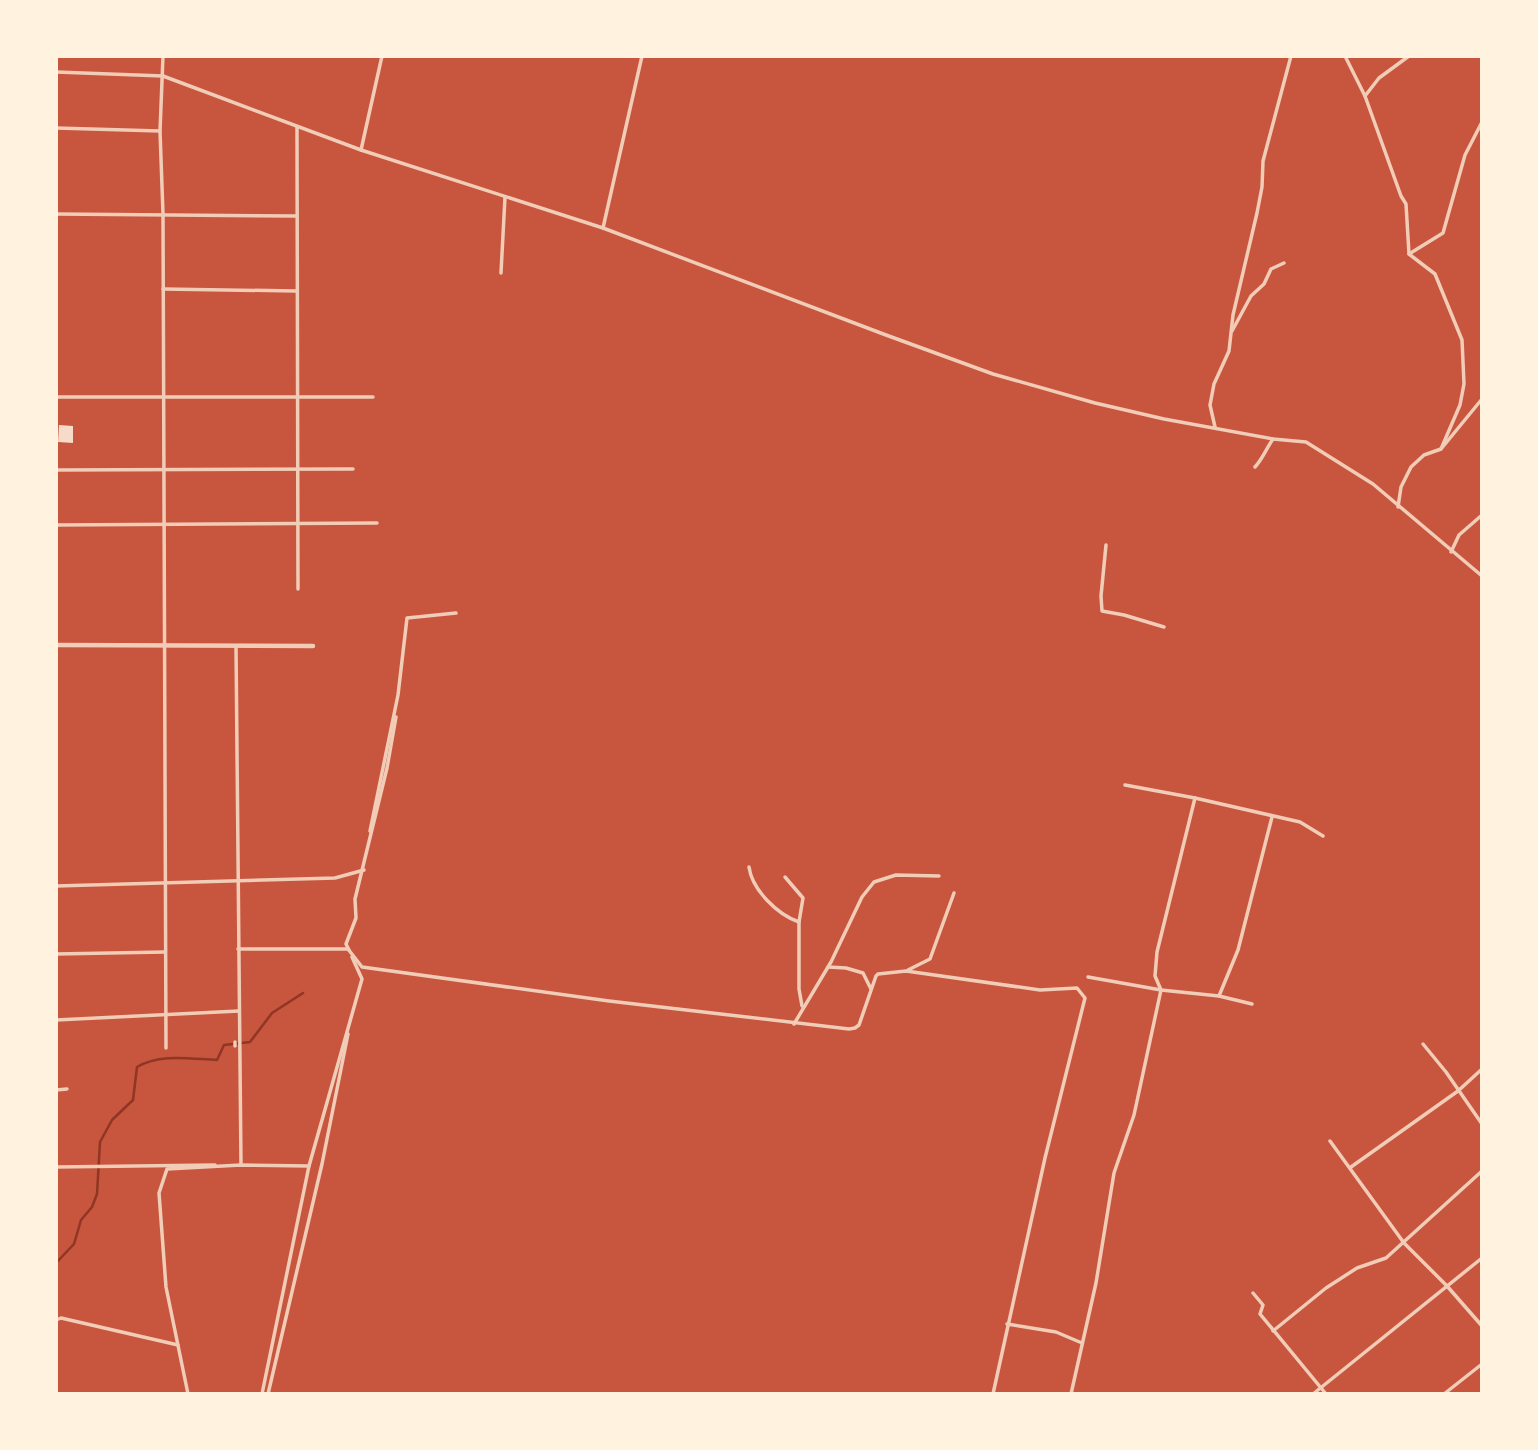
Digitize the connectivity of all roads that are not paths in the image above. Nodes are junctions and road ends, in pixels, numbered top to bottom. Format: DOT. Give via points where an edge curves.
graph roads {
  1 [pos="163,56"];
  2 [pos="382,56"];
  3 [pos="642,56"];
  4 [pos="1290,56"];
  5 [pos="1345,56"];
  6 [pos="1409,56"];
  7 [pos="56,72"];
  8 [pos="163,76"];
  9 [pos="1365,96"];
  10 [pos="1482,122"];
  11 [pos="296,127"];
  12 [pos="56,128"];
  13 [pos="160,131"];
  14 [pos="361,150"];
  15 [pos="505,197"];
  16 [pos="56,214"];
  17 [pos="163,215"];
  18 [pos="297,216"];
  19 [pos="603,228"];
  20 [pos="1409,254"];
  21 [pos="1284,263"];
  22 [pos="501,273"];
  23 [pos="163,289"];
  24 [pos="296,291"];
  25 [pos="1231,333"];
  26 [pos="164,396"];
  27 [pos="56,397"];
  28 [pos="297,397"];
  29 [pos="373,397"];
  30 [pos="1482,399"];
  31 [pos="1215,427"];
  32 [pos="1273,439"];
  33 [pos="1441,449"];
  34 [pos="1255,467"];
  35 [pos="298,469"];
  36 [pos="353,469"];
  37 [pos="56,470"];
  38 [pos="164,470"];
  39 [pos="1398,507"];
  40 [pos="1482,515"];
  41 [pos="377,523"];
  42 [pos="164,524"];
  43 [pos="298,524"];
  44 [pos="56,525"];
  45 [pos="1106,545"];
  46 [pos="1451,552"];
  47 [pos="1482,576"];
  48 [pos="298,589"];
  49 [pos="456,613"];
  50 [pos="1164,627"];
  51 [pos="56,645"];
  52 [pos="164,645"];
  53 [pos="236,646"];
  54 [pos="313,646"];
  55 [pos="396,717"];
  56 [pos="1125,785"];
  57 [pos="1195,798"];
  58 [pos="1272,817"];
  59 [pos="1323,836"];
  60 [pos="749,867"];
  61 [pos="939,876"];
  62 [pos="785,877"];
  63 [pos="238,881"];
  64 [pos="165,883"];
  65 [pos="56,886"];
  66 [pos="954,893"];
  67 [pos="799,922"];
  68 [pos="238,949"];
  69 [pos="165,952"];
  70 [pos="56,954"];
  71 [pos="362,967"];
  72 [pos="828,967"];
  73 [pos="906,971"];
  74 [pos="1088,977"];
  75 [pos="871,989"];
  76 [pos="1161,990"];
  77 [pos="1219,996"];
  78 [pos="1252,1003"];
  79 [pos="803,1008"];
  80 [pos="240,1011"];
  81 [pos="166,1015"];
  82 [pos="56,1020"];
  83 [pos="794,1024"];
  84 [pos="1423,1044"];
  85 [pos="166,1048"];
  86 [pos="1482,1069"];
  87 [pos="67,1089"];
  88 [pos="56,1090"];
  89 [pos="1458,1091"];
  90 [pos="1482,1124"];
  91 [pos="1330,1141"];
  92 [pos="322,1164"];
  93 [pos="241,1165"];
  94 [pos="309,1166"];
  95 [pos="56,1167"];
  96 [pos="1351,1167"];
  97 [pos="1482,1171"];
  98 [pos="159,1206"];
  99 [pos="1404,1243"];
  100 [pos="1482,1258"];
  101 [pos="1447,1286"];
  102 [pos="1253,1293"];
  103 [pos="56,1320"];
  104 [pos="1007,1324"];
  105 [pos="1482,1326"];
  106 [pos="1273,1331"];
  107 [pos="1082,1343"];
  108 [pos="180,1345"];
  109 [pos="1482,1364"];
  110 [pos="1321,1388"];
  111 [pos="188,1394"];
  112 [pos="262,1394"];
  113 [pos="268,1394"];
  114 [pos="993,1394"];
  115 [pos="1071,1394"];
  116 [pos="1313,1394"];
  117 [pos="1326,1394"];
  118 [pos="1444,1394"];
  1 -- 8 [label="street"];
  2 -- 14 [label="street"];
  3 -- 19 [label="street"];
  4 -- 25 [label="street" via="1263,161 1262,187"];
  5 -- 9 [label="street"];
  6 -- 9 [label="street" via="1379,78"];
  7 -- 8 [label="street"];
  8 -- 11 [label="street"];
  8 -- 13 [label="street"];
  9 -- 20 [label="street" via="1406,204"];
  10 -- 20 [label="street" via="1465,155 1443,233"];
  11 -- 14 [label="street"];
  11 -- 18 [label="street"];
  12 -- 13 [label="street"];
  13 -- 17 [label="street"];
  14 -- 15 [label="street"];
  15 -- 19 [label="street"];
  15 -- 22 [label="street"];
  16 -- 17 [label="street"];
  17 -- 18 [label="street"];
  17 -- 23 [label="street"];
  18 -- 24 [label="street"];
  19 -- 31 [label="street" via="993,374 1095,403"];
  20 -- 33 [label="street" via="1435,274 1462,340 1460,405"];
  21 -- 25 [label="street" via="1271,269"];
  23 -- 24 [label="street"];
  23 -- 26 [label="street"];
  24 -- 28 [label="street"];
  25 -- 31 [label="street" via="1210,405"];
  26 -- 27 [label="street"];
  26 -- 28 [label="street"];
  26 -- 38 [label="street"];
  28 -- 29 [label="street"];
  28 -- 35 [label="street"];
  30 -- 33 [label="street"];
  31 -- 32 [label="street"];
  32 -- 34 [label="street"];
  32 -- 39 [label="street" via="1306,442 1373,484"];
  33 -- 39 [label="street" via="1424,455 1411,467"];
  35 -- 36 [label="street"];
  35 -- 38 [label="street"];
  35 -- 43 [label="street"];
  37 -- 38 [label="street"];
  38 -- 42 [label="street"];
  39 -- 46 [label="street"];
  40 -- 46 [label="street" via="1459,535"];
  41 -- 43 [label="street"];
  42 -- 43 [label="street"];
  42 -- 44 [label="street"];
  42 -- 52 [label="street"];
  43 -- 48 [label="street"];
  45 -- 50 [label="street" via="1102,611"];
  46 -- 47 [label="street"];
  49 -- 63 [label="street" via="407,618 398,695 364,870 335,878"];
  51 -- 52 [label="street"];
  52 -- 53 [label="street"];
  52 -- 64 [label="street"];
  53 -- 54 [label="street"];
  53 -- 63 [label="street"];
  55 -- 94 [label="street" via="355,899 356,918 346,944 362,979"];
  56 -- 57 [label="street"];
  57 -- 58 [label="street"];
  57 -- 76 [label="street" via="1157,952 1155,976"];
  58 -- 59 [label="street" via="1300,822"];
  58 -- 77 [label="street" via="1238,950"];
  60 -- 67 [label="street" via="752,879 774,909"];
  61 -- 72 [label="street" via="895,875 874,882"];
  62 -- 67 [label="street" via="803,898"];
  63 -- 64 [label="street"];
  63 -- 68 [label="street"];
  64 -- 65 [label="street"];
  64 -- 69 [label="street"];
  66 -- 73 [label="street" via="930,960"];
  67 -- 79 [label="street"];
  68 -- 71 [label="street" via="348,948"];
  68 -- 80 [label="street"];
  69 -- 70 [label="street"];
  69 -- 81 [label="street"];
  71 -- 83 [label="street"];
  71 -- 92 [label="street"];
  72 -- 75 [label="street" via="863,973"];
  72 -- 79 [label="street"];
  73 -- 75 [label="street" via="878,974"];
  73 -- 104 [label="street" via="1040,990 1077,988 1085,998"];
  74 -- 76 [label="street"];
  75 -- 83 [label="street" via="855,1028"];
  76 -- 77 [label="street"];
  76 -- 107 [label="street" via="1134,1115 1114,1173"];
  77 -- 78 [label="street"];
  79 -- 83 [label="street"];
  80 -- 81 [label="street"];
  80 -- 93 [label="street"];
  81 -- 82 [label="street"];
  81 -- 85 [label="street"];
  84 -- 89 [label="street"];
  86 -- 89 [label="street"];
  87 -- 88 [label="street"];
  89 -- 90 [label="street"];
  89 -- 96 [label="street"];
  91 -- 96 [label="street"];
  92 -- 93 [label="street"];
  92 -- 113 [label="street"];
  93 -- 94 [label="street"];
  93 -- 95 [label="street"];
  93 -- 111 [label="street" via="167,1168 159,1193 166,1287"];
  94 -- 112 [label="street"];
  96 -- 99 [label="street"];
  97 -- 99 [label="street"];
  98 -- 108 [label="street" via="163,1265"];
  99 -- 101 [label="street"];
  99 -- 106 [label="street" via="1386,1258 1357,1268 1326,1288"];
  100 -- 101 [label="street"];
  101 -- 105 [label="street"];
  101 -- 110 [label="street"];
  102 -- 106 [label="street" via="1263,1305 1260,1314"];
  103 -- 108 [label="street"];
  104 -- 107 [label="street" via="1056,1332"];
  104 -- 114 [label="street"];
  106 -- 110 [label="street"];
  107 -- 115 [label="street"];
  108 -- 111 [label="street"];
  109 -- 118 [label="street"];
  110 -- 116 [label="street"];
  110 -- 117 [label="street"];
}
